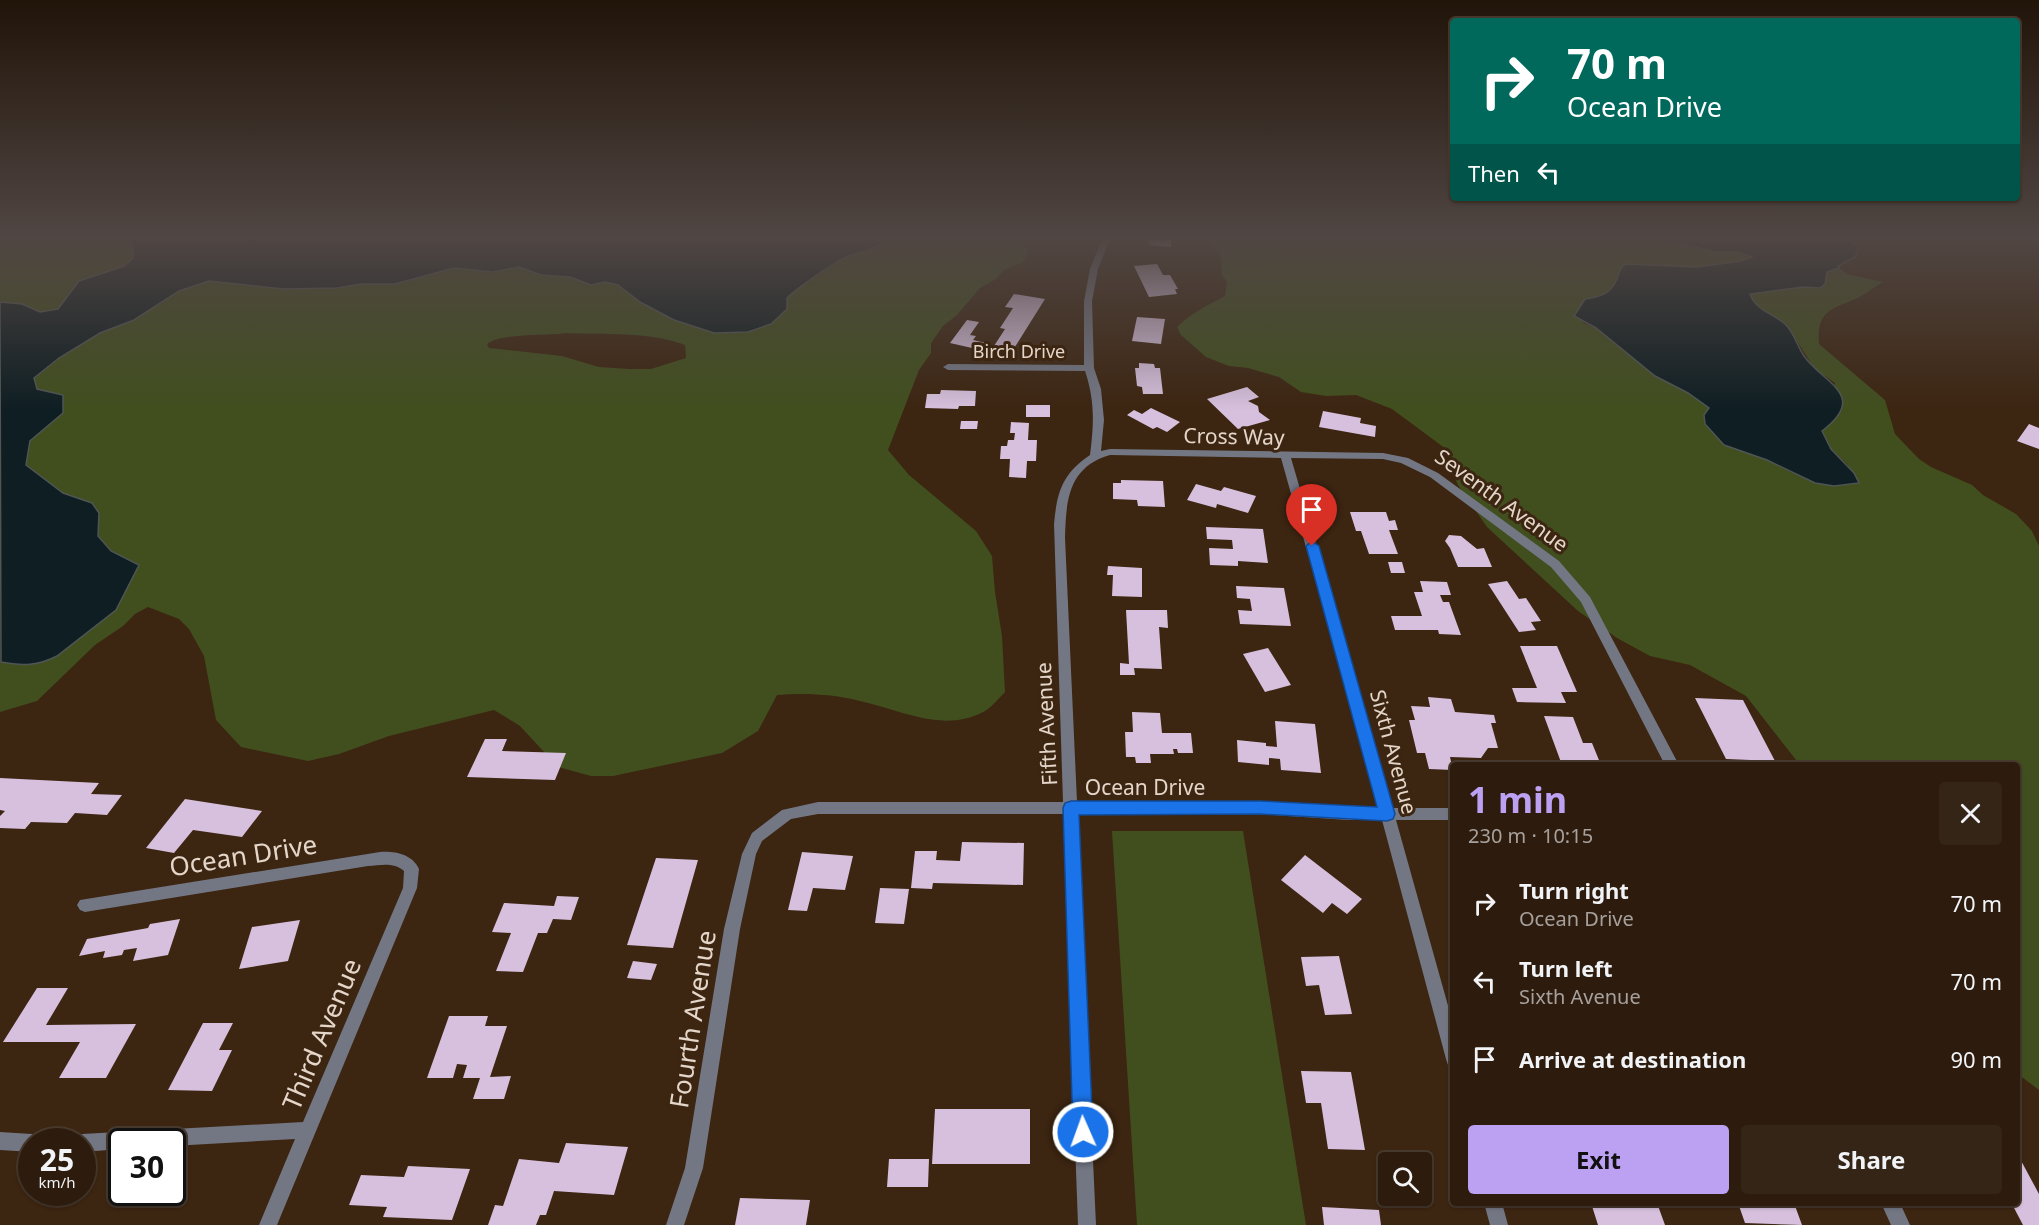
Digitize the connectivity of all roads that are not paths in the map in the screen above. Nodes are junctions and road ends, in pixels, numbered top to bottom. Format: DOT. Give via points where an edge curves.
graph roads {
  1 [pos="1089,296"];
  2 [pos="948,367"];
  3 [pos="1089,368"];
  4 [pos="1095,456"];
  5 [pos="1373,456"];
  6 [pos="1286,457"];
  7 [pos="1670,762"];
  8 [pos="1071,808"];
  9 [pos="1387,814"];
  10 [pos="1450,814"];
  11 [pos="769,826"];
  12 [pos="407,862"];
  13 [pos="85,905"];
  14 [pos="1450,1044"];
  15 [pos="308,1130"];
  16 [pos="0,1141"];
  17 [pos="18,1142"];
  18 [pos="96,1142"];
  19 [pos="1493,1206"];
  20 [pos="1892,1206"];
  21 [pos="268,1225"];
  22 [pos="675,1225"];
  23 [pos="1087,1225"];
  24 [pos="1498,1225"];
  25 [pos="1901,1225"];
  1 -- 3 [label="street"];
  2 -- 3 [label="street, Birch Drive"];
  3 -- 4 [label="street" via="1099,420"];
  4 -- 6 [label="street, Cross Way" via="1110,452"];
  4 -- 8 [label="street, Fifth Avenue" via="1069,478 1060,509"];
  5 -- 6 [label="street, Cross Way"];
  5 -- 7 [label="street, Seventh Avenue" via="1404,460 1434,476 1555,564 1586,600"];
  6 -- 9 [label="street, Sixth Avenue"];
  8 -- 9 [label="street, Ocean Drive" via="1260,808"];
  8 -- 11 [label="street, Ocean Drive" via="818,808 787,814"];
  8 -- 23 [label="street, Fifth Avenue"];
  9 -- 10 [label="street, Ocean Drive"];
  9 -- 14 [label="street, Sixth Avenue"];
  11 -- 22 [label="street, Fourth Avenue" via="757,837 743,877 694,1168"];
  12 -- 13 [label="street, Ocean Drive" via="368,860"];
  12 -- 15 [label="street, Third Avenue" via="412,869 410,888"];
  15 -- 18 [label="street"];
  15 -- 21 [label="street, Third Avenue"];
  16 -- 17 [label="street"];
  19 -- 24 [label="street"];
  20 -- 25 [label="street"];
}
